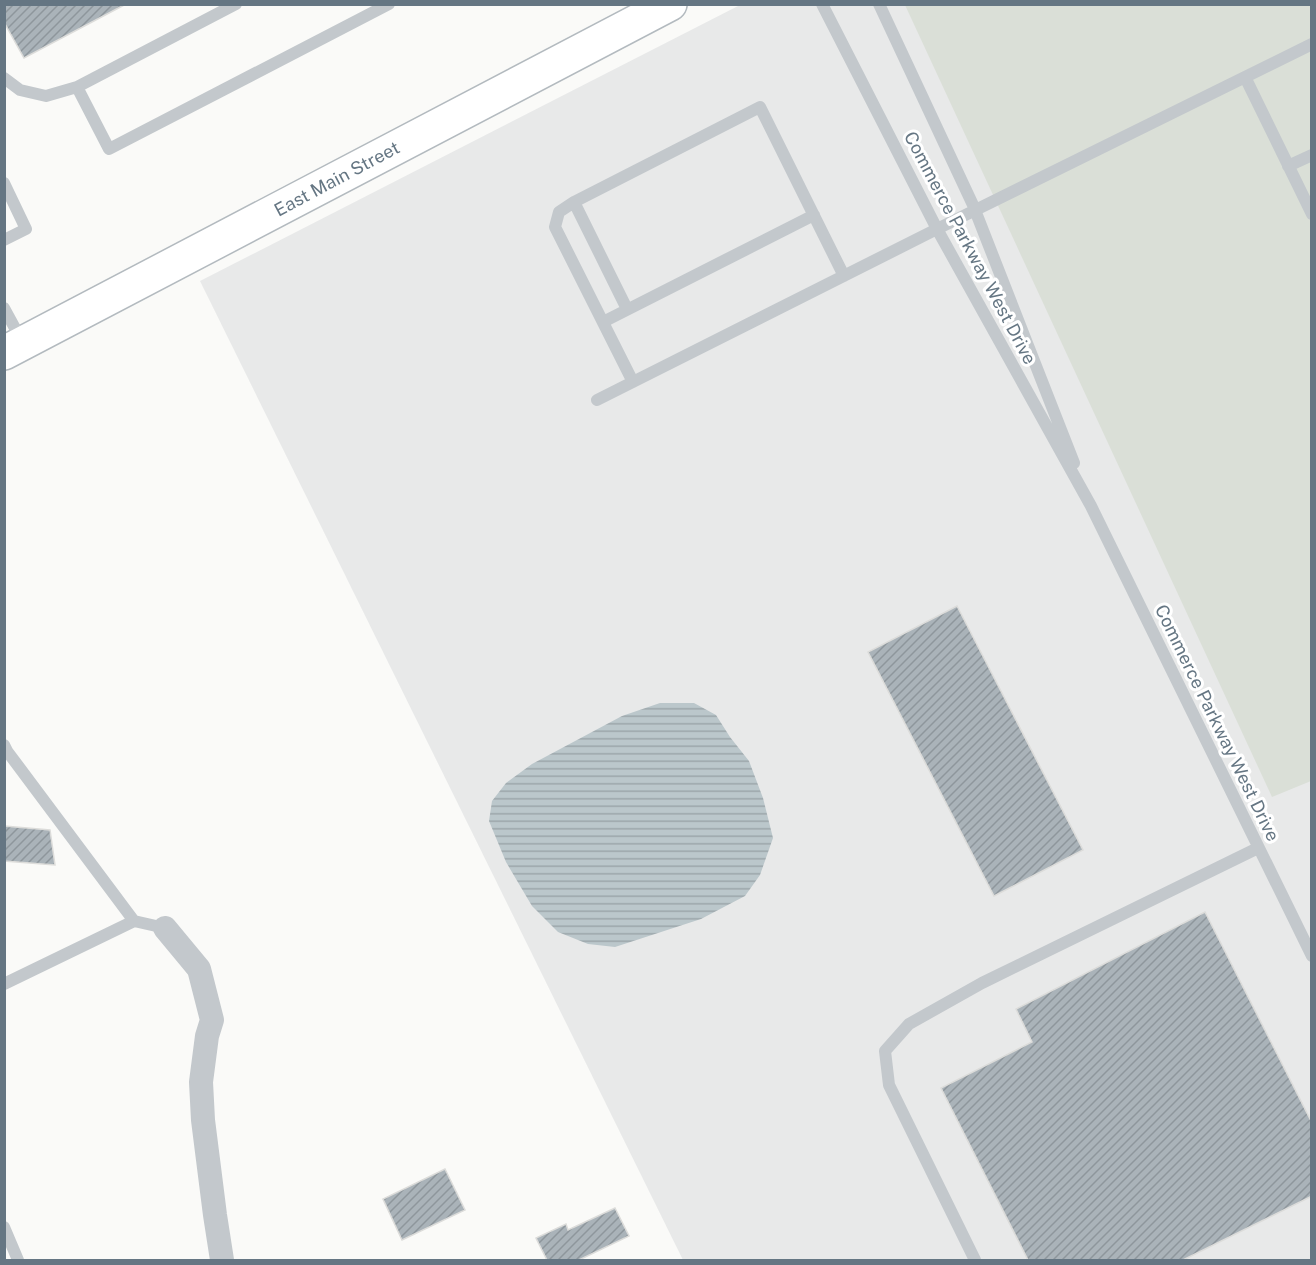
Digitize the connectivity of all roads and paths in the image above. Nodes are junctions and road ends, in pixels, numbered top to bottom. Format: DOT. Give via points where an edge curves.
graph roads {
  1 [pos="236,4"];
  2 [pos="389,4"];
  3 [pos="670,4"];
  4 [pos="822,4"];
  5 [pos="879,4"];
  6 [pos="1311,44"];
  7 [pos="1245,77"];
  8 [pos="4,78"];
  9 [pos="77,87"];
  10 [pos="1311,154"];
  11 [pos="1288,166"];
  12 [pos="4,183"];
  13 [pos="574,202"];
  14 [pos="975,210"];
  15 [pos="1311,214"];
  16 [pos="814,215"];
  17 [pos="937,229"];
  18 [pos="4,240"];
  19 [pos="844,276"];
  20 [pos="4,308"];
  21 [pos="627,309"];
  22 [pos="603,322"];
  23 [pos="14,348"];
  24 [pos="633,382"];
  25 [pos="597,400"];
  26 [pos="1091,506"];
  27 [pos="4,746"];
  28 [pos="1258,848"];
  29 [pos="134,921"];
  30 [pos="165,928"];
  31 [pos="1311,956"];
  32 [pos="4,984"];
  33 [pos="4,1227"];
  34 [pos="18,1260"];
  35 [pos="222,1260"];
  36 [pos="975,1260"];
  1 -- 9 [label="lane"];
  2 -- 9 [label="lane" via="109,149"];
  3 -- 23 [label="main road, East Main Street"];
  4 -- 17 [label="lane, Commerce Parkway West Drive"];
  5 -- 14 [label="lane, Commerce Parkway West Drive"];
  6 -- 7 [label="lane"];
  7 -- 11 [label="lane"];
  7 -- 14 [label="lane"];
  8 -- 9 [label="lane" via="20,90 46,96"];
  10 -- 11 [label="lane"];
  11 -- 15 [label="lane"];
  12 -- 18 [label="lane" via="26,229"];
  13 -- 16 [label="lane" via="760,107"];
  13 -- 21 [label="lane"];
  13 -- 22 [label="lane" via="559,212 555,227"];
  14 -- 17 [label="lane"];
  14 -- 26 [label="lane, Commerce Parkway West Drive"];
  16 -- 19 [label="lane"];
  16 -- 21 [label="lane"];
  17 -- 19 [label="lane"];
  17 -- 26 [label="lane, Commerce Parkway West Drive"];
  19 -- 24 [label="lane"];
  20 -- 23 [label="lane"];
  21 -- 22 [label="lane"];
  22 -- 24 [label="lane"];
  24 -- 25 [label="lane"];
  26 -- 28 [label="lane, Commerce Parkway West Drive"];
  27 -- 29 [label="lane"];
  28 -- 31 [label="lane, Commerce Parkway West Drive"];
  28 -- 36 [label="lane" via="982,983 909,1024 885,1051 889,1085"];
  29 -- 30 [label="lane"];
  29 -- 32 [label="lane"];
  30 -- 35 [label="street" via="199,969 212,1020 201,1083"];
  33 -- 34 [label="lane"];
}
